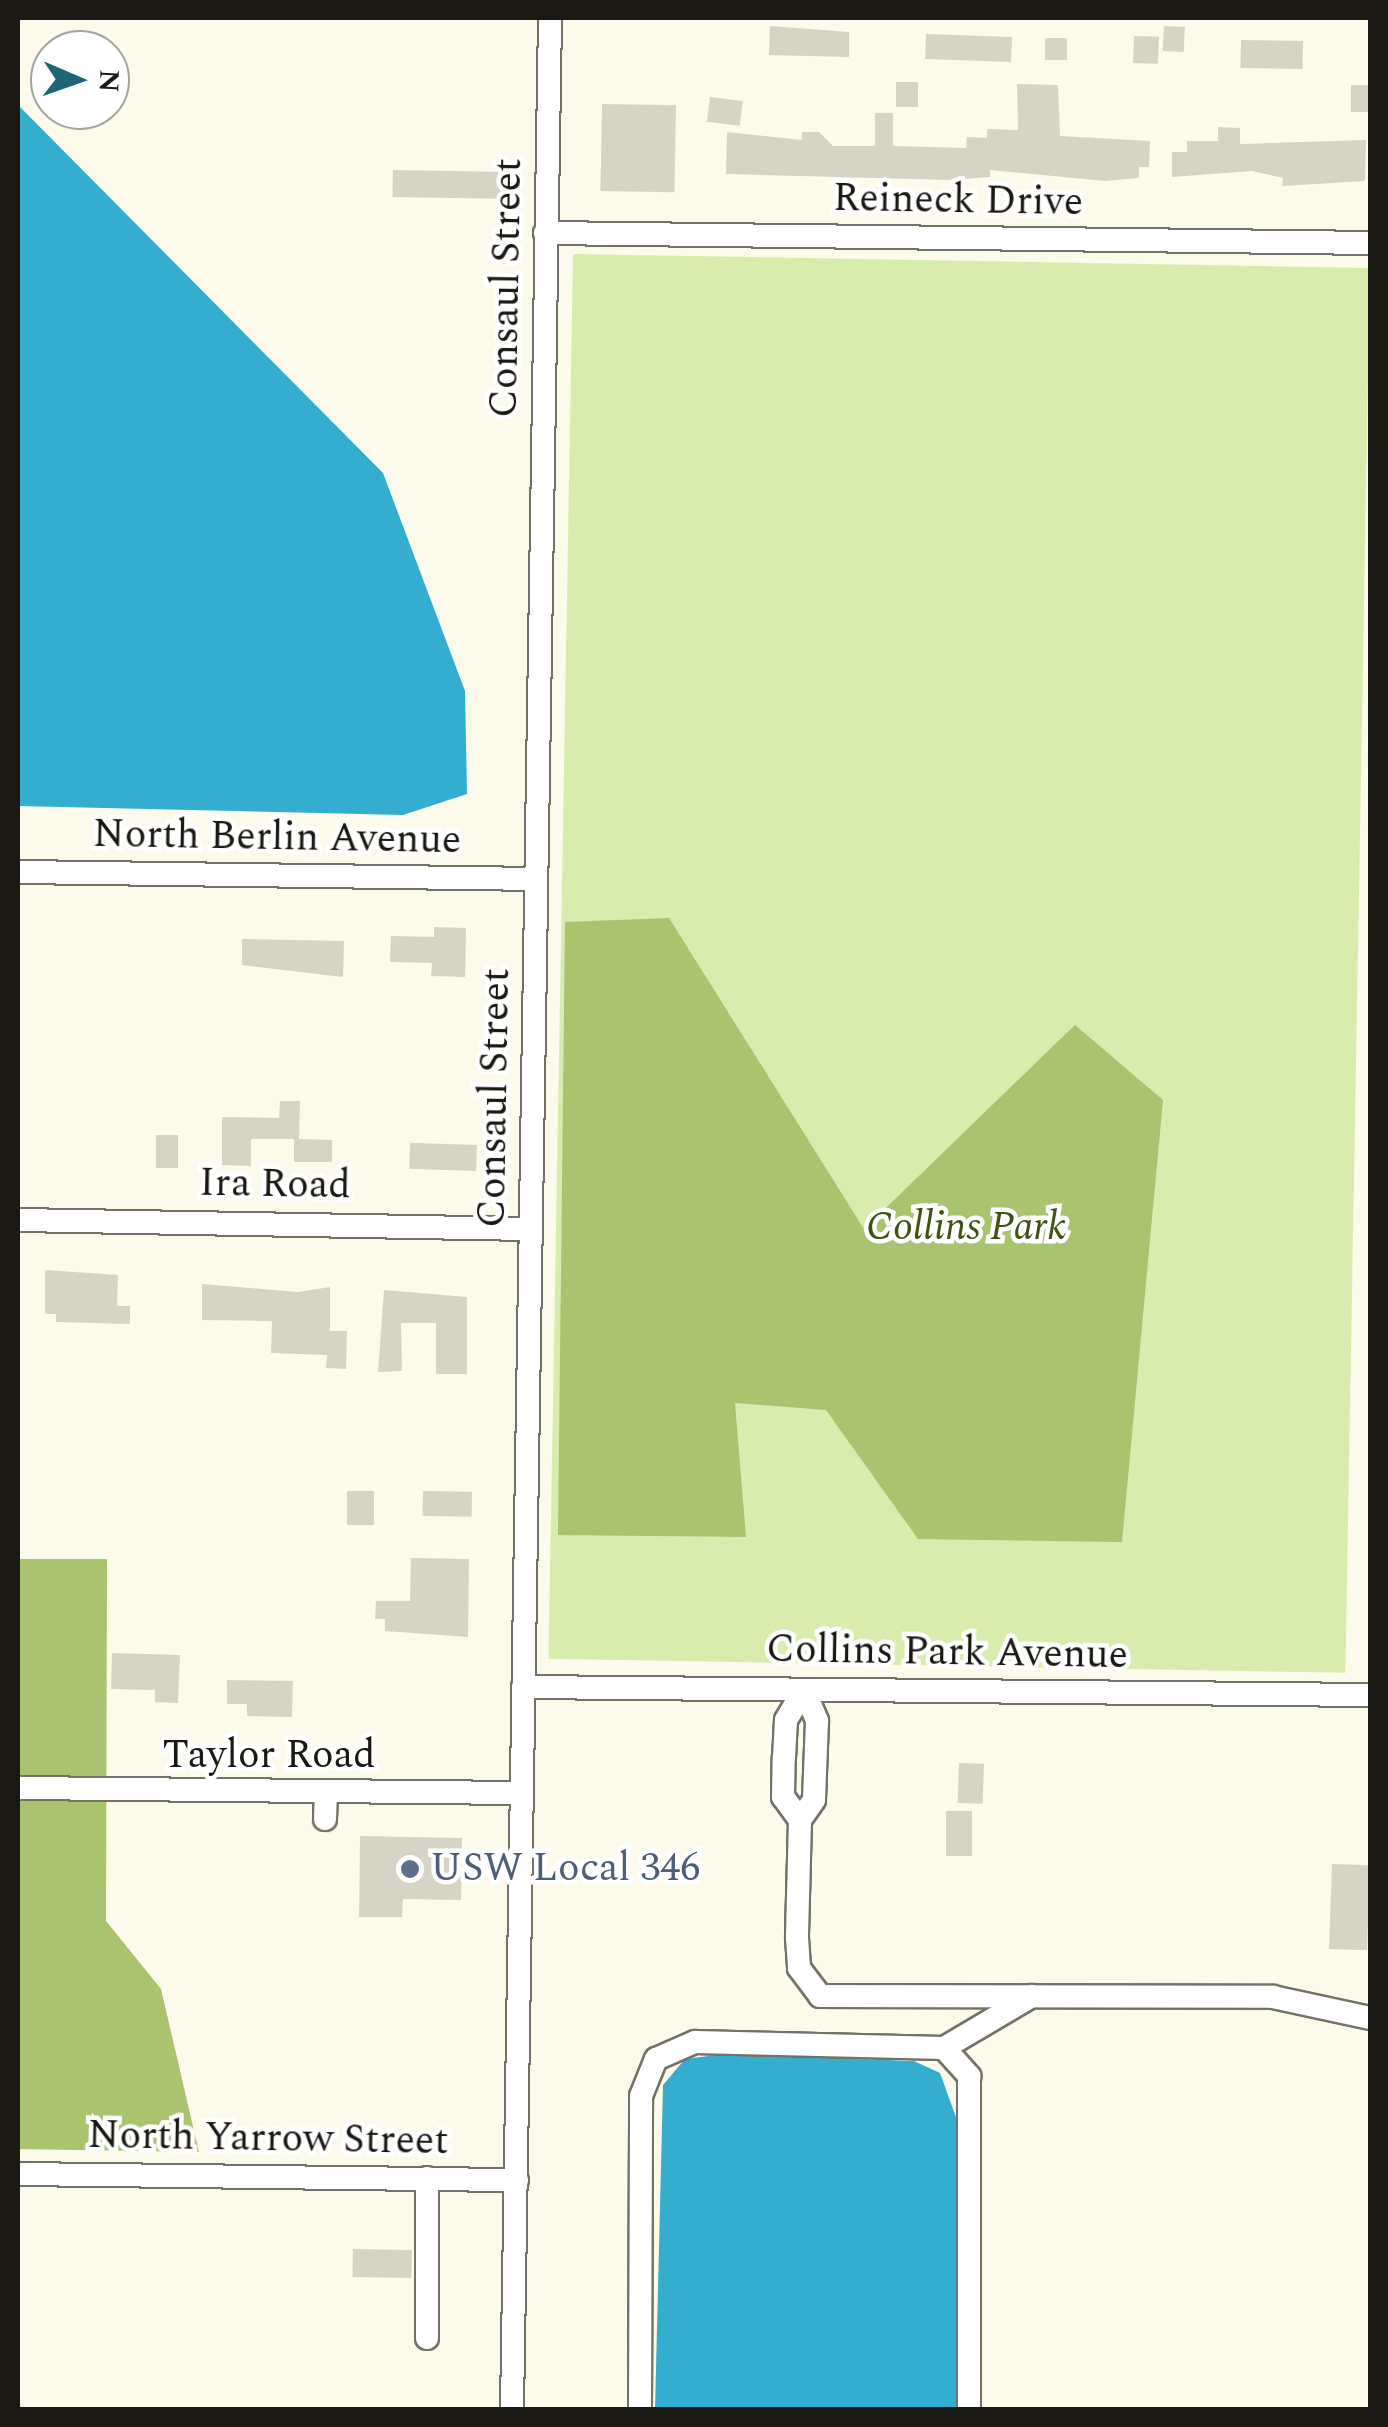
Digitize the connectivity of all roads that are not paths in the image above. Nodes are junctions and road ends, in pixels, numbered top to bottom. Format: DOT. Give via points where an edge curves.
graph roads {
  1 [pos="550,18"];
  2 [pos="545,233"];
  3 [pos="1370,243"];
  4 [pos="18,872"];
  5 [pos="536,880"];
  6 [pos="18,1220"];
  7 [pos="531,1228"];
  8 [pos="523,1687"];
  9 [pos="804,1690"];
  10 [pos="1370,1695"];
  11 [pos="18,1788"];
  12 [pos="326,1793"];
  13 [pos="521,1793"];
  14 [pos="325,1820"];
  15 [pos="493,1954"];
  16 [pos="518,1954"];
  17 [pos="1032,1996"];
  18 [pos="1370,2018"];
  19 [pos="944,2048"];
  20 [pos="18,2174"];
  21 [pos="427,2178"];
  22 [pos="517,2180"];
  23 [pos="427,2338"];
  24 [pos="512,2410"];
  25 [pos="640,2410"];
  26 [pos="968,2410"];
  1 -- 2 [label="street, Consaul Street"];
  2 -- 3 [label="street, Reineck Drive"];
  2 -- 5 [label="street, Consaul Street"];
  4 -- 5 [label="street, North Berlin Avenue"];
  5 -- 7 [label="street, Consaul Street"];
  6 -- 7 [label="street, Ira Road"];
  7 -- 8 [label="street, Consaul Street"];
  8 -- 9 [label="street, Collins Park Avenue"];
  8 -- 13 [label="street, Consaul Street"];
  9 -- 10 [label="street, Collins Park Avenue"];
  9 -- 17 [label="street" via="817,1721 814,1800 800,1820 799,1968 820,1996"];
  11 -- 12 [label="street, Taylor Road"];
  12 -- 13 [label="street, Taylor Road"];
  12 -- 14 [label="street"];
  13 -- 16 [label="street, Consaul Street"];
  15 -- 16 [label="street"];
  16 -- 22 [label="street, Consaul Street"];
  17 -- 18 [label="street" via="1273,1997"];
  17 -- 19 [label="street"];
  19 -- 25 [label="street" via="694,2042 656,2060 640,2096"];
  19 -- 26 [label="street" via="969,2076"];
  20 -- 21 [label="street, North Yarrow Street"];
  21 -- 22 [label="street, North Yarrow Street"];
  21 -- 23 [label="street"];
  22 -- 24 [label="street, Consaul Street"];
}
